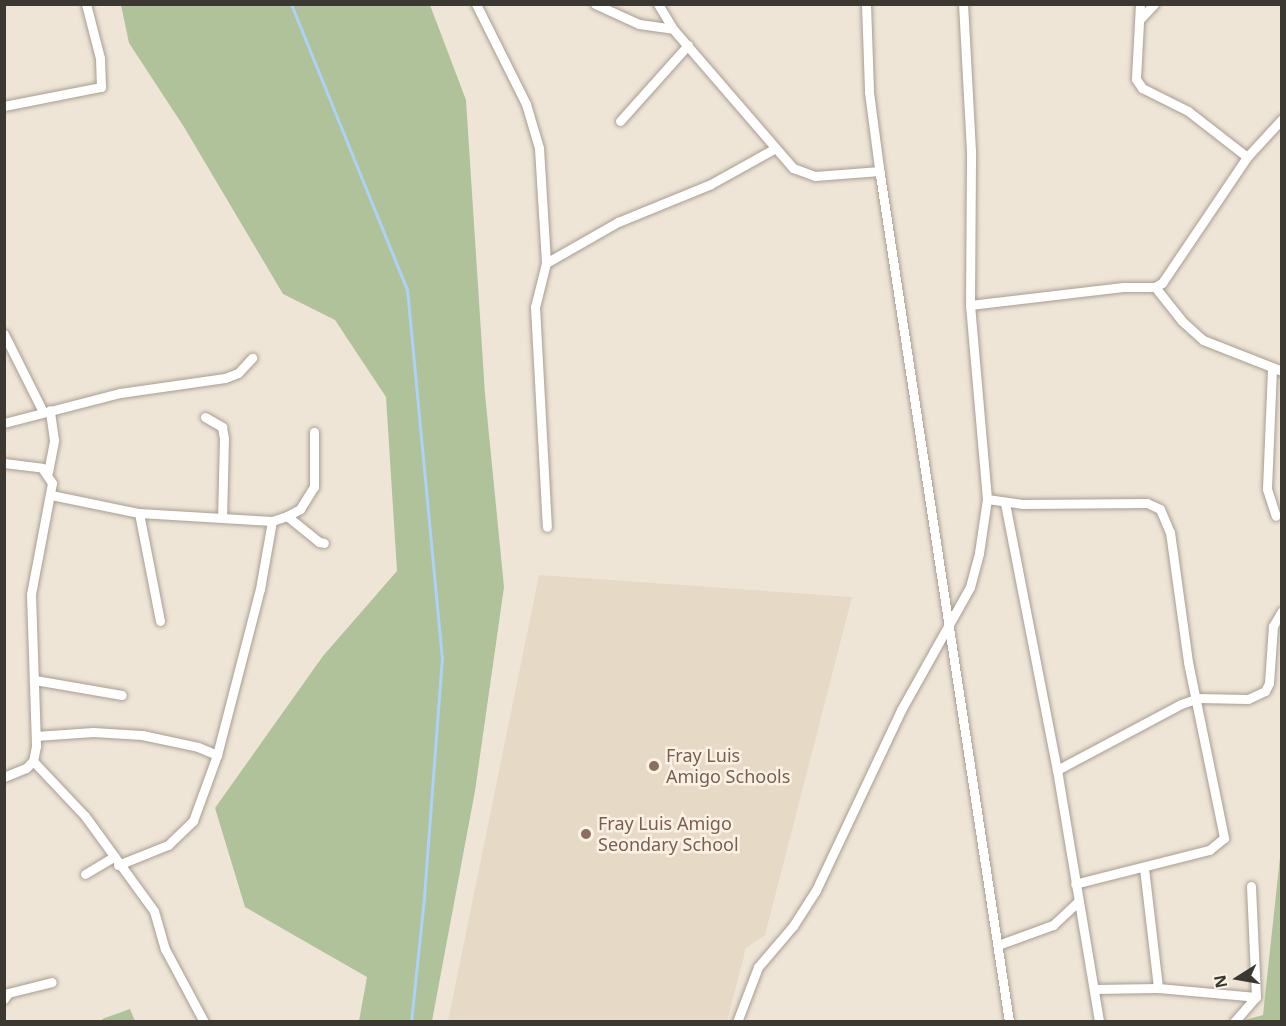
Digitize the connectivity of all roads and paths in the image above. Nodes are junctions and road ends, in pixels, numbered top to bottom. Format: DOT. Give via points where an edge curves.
graph roads {
  1 [pos="86,4"];
  2 [pos="476,4"];
  3 [pos="595,4"];
  4 [pos="658,4"];
  5 [pos="866,4"];
  6 [pos="963,4"];
  7 [pos="1140,4"];
  8 [pos="1154,4"];
  9 [pos="1141,18"];
  10 [pos="673,29"];
  11 [pos="688,45"];
  12 [pos="4,106"];
  13 [pos="1281,119"];
  14 [pos="620,121"];
  15 [pos="774,149"];
  16 [pos="1247,157"];
  17 [pos="880,171"];
  18 [pos="546,263"];
  19 [pos="1155,287"];
  20 [pos="970,305"];
  21 [pos="4,334"];
  22 [pos="252,358"];
  23 [pos="1277,370"];
  24 [pos="47,411"];
  25 [pos="205,417"];
  26 [pos="4,423"];
  27 [pos="314,432"];
  28 [pos="4,463"];
  29 [pos="48,472"];
  30 [pos="51,495"];
  31 [pos="987,499"];
  32 [pos="1005,503"];
  33 [pos="139,513"];
  34 [pos="287,516"];
  35 [pos="1276,516"];
  36 [pos="222,518"];
  37 [pos="272,521"];
  38 [pos="547,527"];
  39 [pos="324,543"];
  40 [pos="1281,611"];
  41 [pos="160,621"];
  42 [pos="948,631"];
  43 [pos="35,680"];
  44 [pos="122,695"];
  45 [pos="1198,698"];
  46 [pos="36,736"];
  47 [pos="217,755"];
  48 [pos="33,761"];
  49 [pos="1057,770"];
  50 [pos="4,777"];
  51 [pos="115,861"];
  52 [pos="1144,868"];
  53 [pos="986,871"];
  54 [pos="85,874"];
  55 [pos="1075,884"];
  56 [pos="1251,886"];
  57 [pos="1078,902"];
  58 [pos="998,945"];
  59 [pos="52,982"];
  60 [pos="1094,988"];
  61 [pos="1158,988"];
  62 [pos="6,995"];
  63 [pos="1256,997"];
  64 [pos="204,1022"];
  65 [pos="737,1022"];
  66 [pos="1004,1022"];
  67 [pos="1009,1022"];
  68 [pos="1099,1022"];
  69 [pos="1234,1022"];
  1 -- 12 [label="street" via="101,64 101,87"];
  2 -- 18 [label="street" via="535,128"];
  3 -- 10 [label="street" via="639,24"];
  4 -- 10 [label="street"];
  5 -- 17 [label="street" via="869,92"];
  6 -- 20 [label="street" via="971,173"];
  7 -- 9 [label="street"];
  8 -- 9 [label="street"];
  9 -- 16 [label="street" via="1136,79 1142,88 1188,111"];
  10 -- 11 [label="street"];
  11 -- 14 [label="street"];
  11 -- 15 [label="street"];
  13 -- 16 [label="street"];
  15 -- 17 [label="street" via="803,174"];
  15 -- 18 [label="street" via="711,184 618,222"];
  16 -- 19 [label="street" via="1162,283"];
  17 -- 42 [label="street"];
  18 -- 38 [label="street" via="535,307"];
  19 -- 20 [label="street" via="1123,286"];
  19 -- 23 [label="street" via="1203,340"];
  20 -- 31 [label="street"];
  21 -- 24 [label="street"];
  22 -- 24 [label="street" via="238,373 225,378 120,393"];
  23 -- 35 [label="street" via="1267,489"];
  24 -- 26 [label="street"];
  24 -- 29 [label="street" via="54,440"];
  25 -- 36 [label="street" via="222,427 224,438"];
  27 -- 34 [label="street" via="314,487 300,508"];
  28 -- 29 [label="street"];
  29 -- 30 [label="street"];
  30 -- 33 [label="street"];
  30 -- 43 [label="street" via="31,594"];
  31 -- 32 [label="street"];
  31 -- 42 [label="street" via="970,587"];
  32 -- 45 [label="street" via="1118,500 1147,503 1160,509 1170,532 1188,662"];
  32 -- 49 [label="street"];
  33 -- 36 [label="street"];
  33 -- 41 [label="street"];
  34 -- 37 [label="street"];
  34 -- 39 [label="street"];
  36 -- 37 [label="street"];
  37 -- 47 [label="street" via="260,589"];
  40 -- 45 [label="street" via="1273,626 1265,692 1248,699"];
  42 -- 53 [label="street"];
  42 -- 65 [label="street" via="901,710 816,890 793,926 758,967"];
  43 -- 44 [label="street"];
  43 -- 46 [label="street"];
  45 -- 49 [label="street" via="1166,709"];
  45 -- 52 [label="street" via="1208,771 1224,838 1216,847"];
  46 -- 47 [label="street" via="93,732 142,735"];
  46 -- 48 [label="street"];
  47 -- 51 [label="street" via="193,821 181,834 168,845"];
  48 -- 50 [label="street"];
  48 -- 51 [label="street" via="85,816"];
  49 -- 55 [label="street"];
  51 -- 54 [label="street"];
  51 -- 64 [label="street" via="154,911 165,949"];
  52 -- 55 [label="street"];
  52 -- 61 [label="street"];
  53 -- 58 [label="street"];
  53 -- 66 [label="street" via="982,880"];
  55 -- 57 [label="street"];
  56 -- 63 [label="street"];
  57 -- 58 [label="street" via="1053,925"];
  57 -- 60 [label="street"];
  58 -- 67 [label="street"];
  59 -- 62 [label="street"];
  60 -- 61 [label="street"];
  60 -- 68 [label="street"];
  61 -- 63 [label="street"];
  63 -- 69 [label="street"];
}
